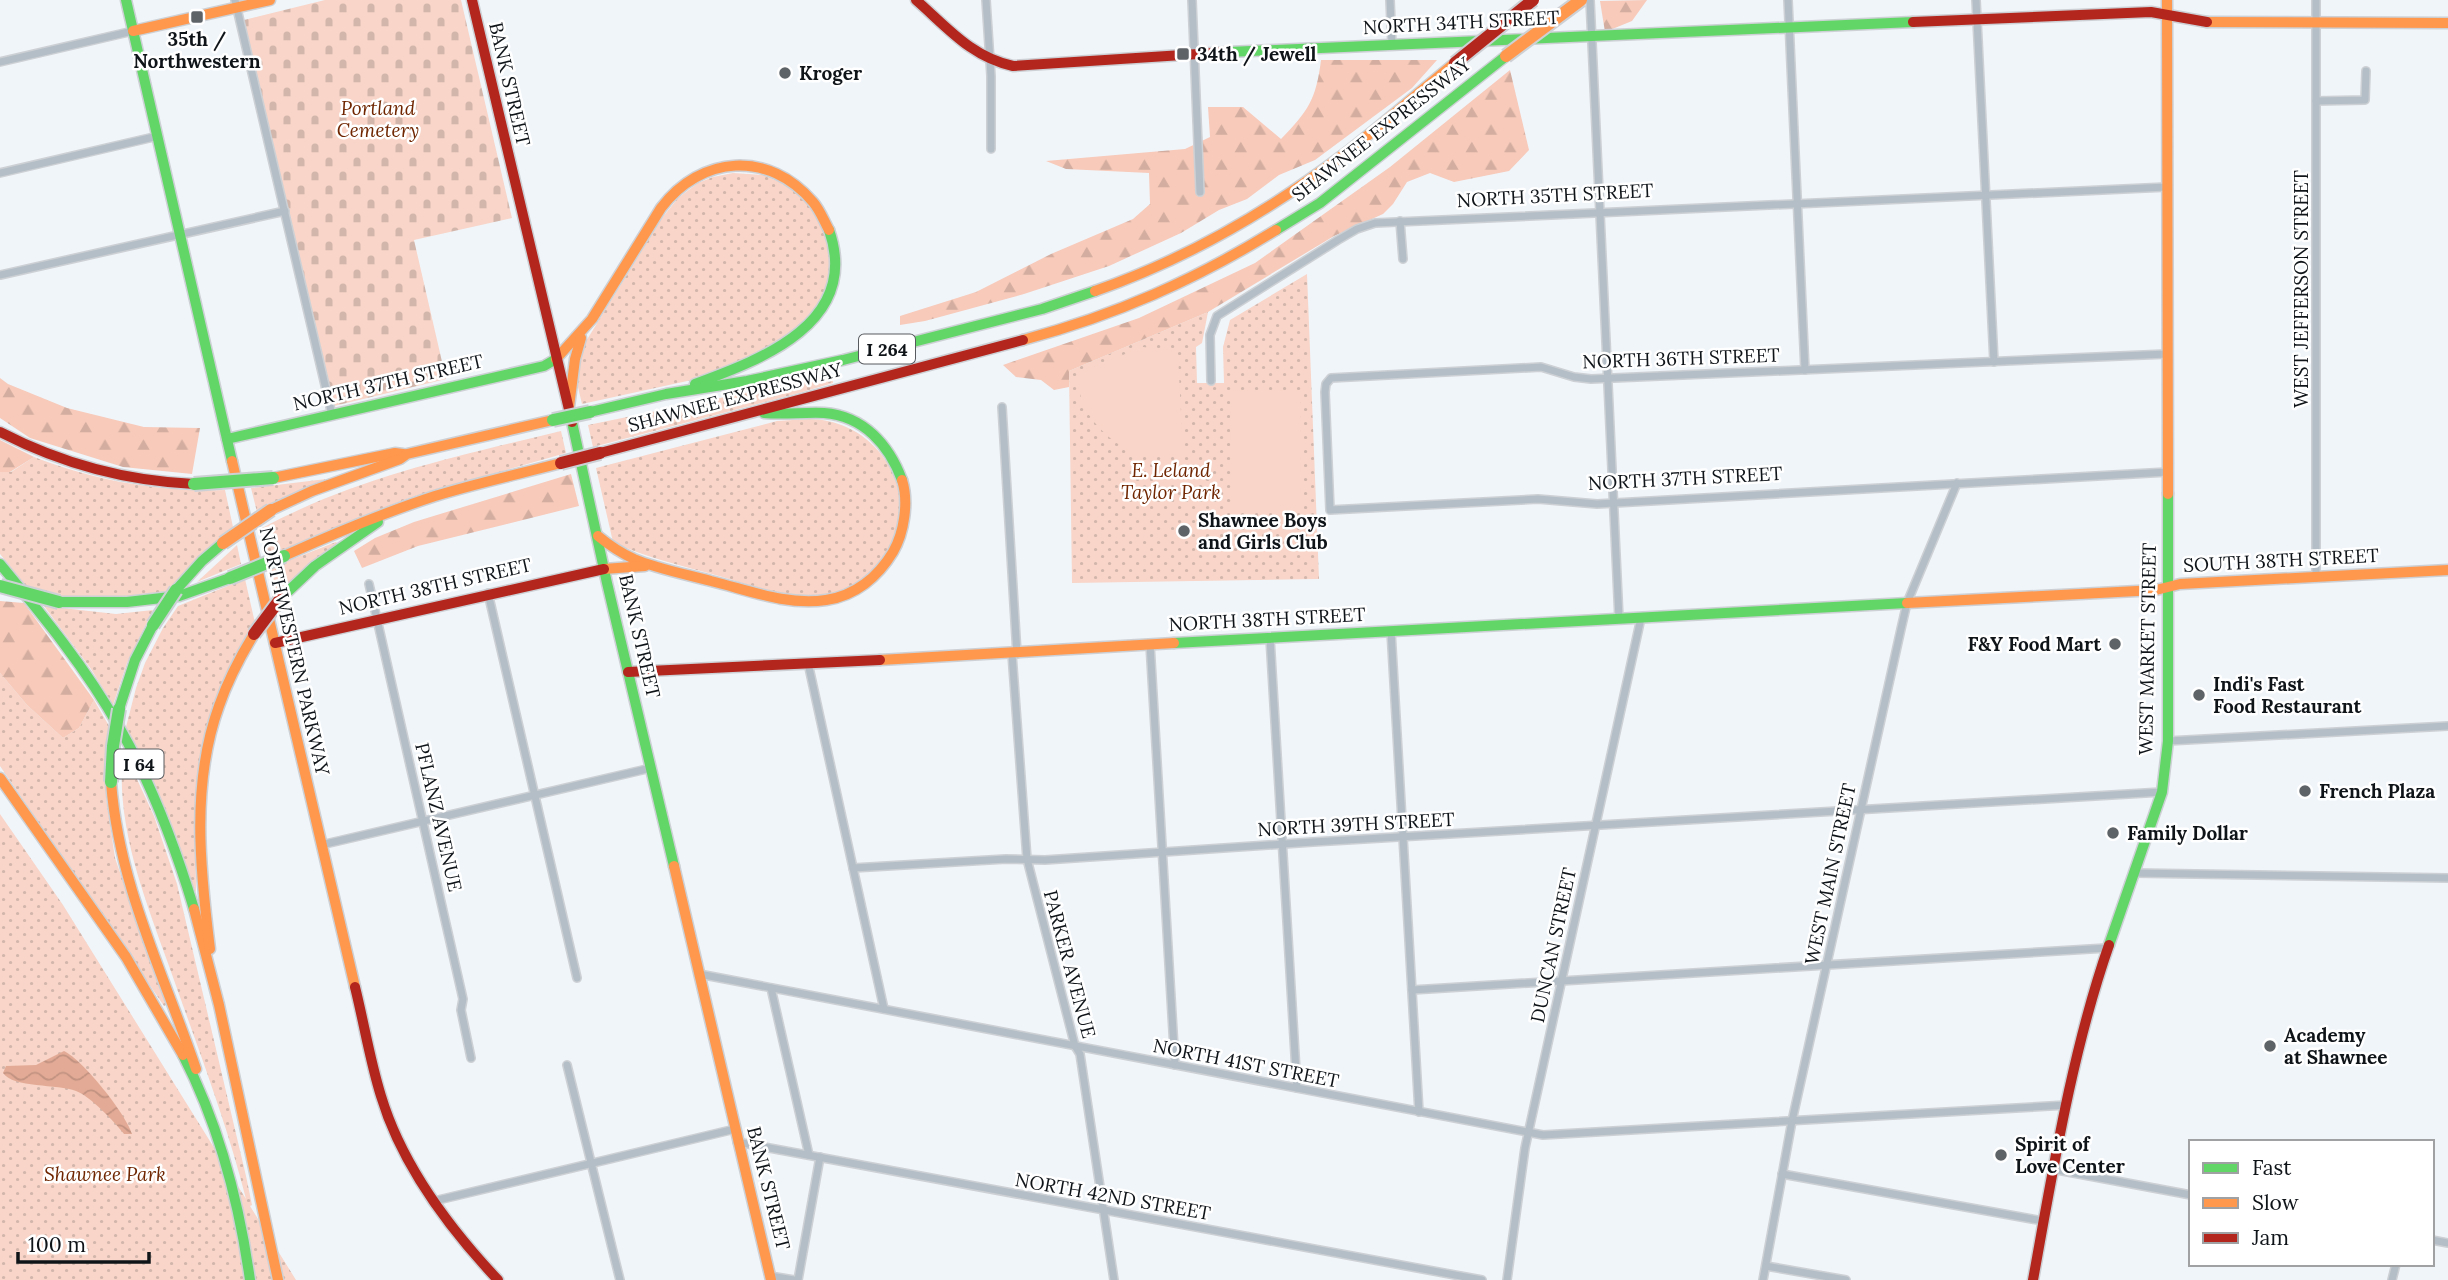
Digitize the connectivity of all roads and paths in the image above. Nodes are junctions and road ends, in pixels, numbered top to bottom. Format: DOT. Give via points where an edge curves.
graph roads {
  1 [pos="126,0"];
  2 [pos="270,0"];
  3 [pos="472,0"];
  4 [pos="916,0"];
  5 [pos="986,0"];
  6 [pos="1192,0"];
  7 [pos="1390,0"];
  8 [pos="1532,0"];
  9 [pos="1581,0"];
  10 [pos="1590,0"];
  11 [pos="1788,0"];
  12 [pos="1976,0"];
  13 [pos="2167,0"];
  14 [pos="2316,0"];
  15 [pos="236,4"];
  16 [pos="2167,15"];
  17 [pos="1977,18"];
  18 [pos="2316,23"];
  19 [pos="2448,23"];
  20 [pos="1789,26"];
  21 [pos="133,32"];
  22 [pos="1591,36"];
  23 [pos="1392,45"];
  24 [pos="1194,54"];
  25 [pos="989,60"];
  26 [pos="0,62"];
  27 [pos="2366,71"];
  28 [pos="2316,101"];
  29 [pos="158,136"];
  30 [pos="991,149"];
  31 [pos="0,173"];
  32 [pos="2167,187"];
  33 [pos="1200,192"];
  34 [pos="1986,195"];
  35 [pos="1797,204"];
  36 [pos="285,211"];
  37 [pos="1600,212"];
  38 [pos="1400,221"];
  39 [pos="180,234"];
  40 [pos="1403,259"];
  41 [pos="0,275"];
  42 [pos="584,329"];
  43 [pos="2167,354"];
  44 [pos="556,359"];
  45 [pos="1994,362"];
  46 [pos="1805,370"];
  47 [pos="1608,379"];
  48 [pos="1211,381"];
  49 [pos="666,394"];
  50 [pos="569,407"];
  51 [pos="1002,407"];
  52 [pos="757,412"];
  53 [pos="332,415"];
  54 [pos="0,432"];
  55 [pos="227,439"];
  56 [pos="407,454"];
  57 [pos="2168,472"];
  58 [pos="1957,483"];
  59 [pos="1614,502"];
  60 [pos="1330,510"];
  61 [pos="390,513"];
  62 [pos="598,536"];
  63 [pos="0,564"];
  64 [pos="652,566"];
  65 [pos="604,569"];
  66 [pos="2448,570"];
  67 [pos="0,571"];
  68 [pos="2316,578"];
  69 [pos="369,584"];
  70 [pos="0,586"];
  71 [pos="2168,587"];
  72 [pos="488,593"];
  73 [pos="1907,603"];
  74 [pos="1641,618"];
  75 [pos="378,619"];
  76 [pos="1619,619"];
  77 [pos="1391,631"];
  78 [pos="1270,638"];
  79 [pos="275,643"];
  80 [pos="1150,644"];
  81 [pos="1014,654"];
  82 [pos="808,663"];
  83 [pos="628,672"];
  84 [pos="2448,726"];
  85 [pos="2168,741"];
  86 [pos="651,768"];
  87 [pos="0,778"];
  88 [pos="2162,792"];
  89 [pos="535,796"];
  90 [pos="1860,810"];
  91 [pos="424,821"];
  92 [pos="1595,826"];
  93 [pos="1403,837"];
  94 [pos="1283,844"];
  95 [pos="321,845"];
  96 [pos="1162,851"];
  97 [pos="1027,859"];
  98 [pos="853,868"];
  99 [pos="2134,873"];
  100 [pos="2448,878"];
  101 [pos="2107,948"];
  102 [pos="1827,965"];
  103 [pos="699,974"];
  104 [pos="577,978"];
  105 [pos="1561,981"];
  106 [pos="771,988"];
  107 [pos="1412,990"];
  108 [pos="217,994"];
  109 [pos="884,1009"];
  110 [pos="1075,1046"];
  111 [pos="471,1058"];
  112 [pos="567,1065"];
  113 [pos="1175,1065"];
  114 [pos="1297,1088"];
  115 [pos="2067,1105"];
  116 [pos="207,1109"];
  117 [pos="1419,1112"];
  118 [pos="1792,1121"];
  119 [pos="1528,1133"];
  120 [pos="736,1136"];
  121 [pos="809,1155"];
  122 [pos="820,1157"];
  123 [pos="590,1164"];
  124 [pos="2052,1169"];
  125 [pos="1782,1174"];
  126 [pos="2189,1195"];
  127 [pos="434,1201"];
  128 [pos="1103,1210"];
  129 [pos="2043,1221"];
  130 [pos="1766,1266"];
  131 [pos="771,1278"];
  132 [pos="250,1280"];
  133 [pos="271,1280"];
  134 [pos="278,1280"];
  135 [pos="498,1280"];
  136 [pos="620,1280"];
  137 [pos="796,1280"];
  138 [pos="1114,1280"];
  139 [pos="1482,1280"];
  140 [pos="1507,1280"];
  141 [pos="1763,1280"];
  142 [pos="1846,1280"];
  143 [pos="2032,1280"];
  1 -- 21 [label="main road, NORTHWESTERN PARKWAY"];
  2 -- 15 [label="main road"];
  3 -- 44 [label="main road, BANK STREET"];
  4 -- 25 [label="main road" via="957,40"];
  5 -- 25 [label="street"];
  6 -- 24 [label="street"];
  7 -- 23 [label="street"];
  8 -- 49 [label="main road, SHAWNEE EXPRESSWAY / I 264, bridge" via="1344,153 1288,194 1205,243 1112,285 1042,309 843,360"];
  9 -- 52 [label="main road, SHAWNEE EXPRESSWAY / I 264, bridge" via="1320,203 1188,280 1080,324"];
  10 -- 22 [label="street"];
  11 -- 20 [label="street"];
  12 -- 17 [label="street"];
  13 -- 16 [label="main road, WEST MARKET STREET"];
  14 -- 18 [label="street, WEST JEFFERSON STREET"];
  15 -- 21 [label="main road"];
  15 -- 36 [label="street"];
  16 -- 17 [label="main road, NORTH 34TH STREET"];
  16 -- 18 [label="main road, NORTH 34TH STREET" via="2204,22"];
  16 -- 32 [label="main road, WEST MARKET STREET"];
  17 -- 20 [label="main road, NORTH 34TH STREET"];
  17 -- 34 [label="street"];
  18 -- 19 [label="main road, NORTH 34TH STREET"];
  18 -- 28 [label="street, WEST JEFFERSON STREET"];
  20 -- 22 [label="main road, NORTH 34TH STREET"];
  20 -- 35 [label="street"];
  21 -- 26 [label="street"];
  21 -- 29 [label="main road, NORTHWESTERN PARKWAY"];
  22 -- 23 [label="main road, NORTH 34TH STREET"];
  22 -- 37 [label="street"];
  23 -- 24 [label="main road, NORTH 34TH STREET"];
  24 -- 25 [label="main road, NORTH 34TH STREET" via="1013,66"];
  24 -- 33 [label="street"];
  25 -- 30 [label="street"];
  27 -- 28 [label="street" via="2365,100"];
  28 -- 68 [label="street, WEST JEFFERSON STREET"];
  29 -- 31 [label="street"];
  29 -- 39 [label="main road, NORTHWESTERN PARKWAY"];
  32 -- 34 [label="street, NORTH 35TH STREET"];
  32 -- 43 [label="main road, WEST MARKET STREET"];
  34 -- 35 [label="street, NORTH 35TH STREET"];
  34 -- 45 [label="street"];
  35 -- 37 [label="street, NORTH 35TH STREET"];
  35 -- 46 [label="street"];
  36 -- 39 [label="street"];
  36 -- 53 [label="street"];
  37 -- 38 [label="street, NORTH 35TH STREET"];
  37 -- 47 [label="street"];
  38 -- 40 [label="street"];
  38 -- 48 [label="street, NORTH 35TH STREET" via="1357,229 1217,316 1210,335"];
  39 -- 41 [label="street"];
  39 -- 55 [label="main road, NORTHWESTERN PARKWAY"];
  42 -- 44 [label="main road"];
  42 -- 49 [label="main road" via="662,207 691,178 717,168 749,166 772,170 802,188 824,214 835,247 833,282 820,312 806,329 774,352"];
  42 -- 50 [label="main road"];
  43 -- 45 [label="street, NORTH 36TH STREET"];
  43 -- 57 [label="main road, WEST MARKET STREET"];
  44 -- 50 [label="main road, BANK STREET"];
  44 -- 53 [label="main road, NORTH 37TH STREET" via="544,366"];
  45 -- 46 [label="street, NORTH 36TH STREET"];
  46 -- 47 [label="street, NORTH 36TH STREET"];
  47 -- 59 [label="street"];
  47 -- 60 [label="street, NORTH 36TH STREET" via="1574,377 1541,367 1328,380"];
  49 -- 56 [label="main road, SHAWNEE EXPRESSWAY / I 264, bridge"];
  50 -- 62 [label="main road, BANK STREET"];
  51 -- 81 [label="street, PARKER AVENUE"];
  52 -- 61 [label="main road, SHAWNEE EXPRESSWAY / I 264, bridge" via="456,490"];
  52 -- 64 [label="main road" via="824,411 858,422 883,443 898,467 906,495 903,531 892,555 861,588 818,601 777,597"];
  53 -- 55 [label="main road, NORTH 37TH STREET"];
  54 -- 56 [label="main road, bridge" via="90,469 145,481 194,484 273,478"];
  55 -- 79 [label="main road, NORTHWESTERN PARKWAY"];
  56 -- 116 [label="main road, bridge" via="271,510 202,561 153,625 135,660 119,709 111,782 122,862 188,1043"];
  57 -- 58 [label="street, NORTH 37TH STREET"];
  57 -- 71 [label="main road, WEST MARKET STREET"];
  58 -- 59 [label="street, NORTH 37TH STREET"];
  58 -- 73 [label="street, WEST MAIN STREET"];
  59 -- 60 [label="street, NORTH 37TH STREET" via="1538,499"];
  59 -- 76 [label="street"];
  61 -- 70 [label="main road, SHAWNEE EXPRESSWAY, bridge" via="178,596 59,602"];
  61 -- 108 [label="main road, bridge" via="322,560 281,598 234,669 219,707 202,789 200,860"];
  62 -- 64 [label="main road" via="623,554"];
  62 -- 65 [label="main road, BANK STREET"];
  63 -- 108 [label="main road, I 64" via="82,668 132,749 166,828"];
  64 -- 65 [label="main road, NORTH 38TH STREET"];
  65 -- 72 [label="main road, NORTH 38TH STREET"];
  65 -- 83 [label="main road, BANK STREET"];
  66 -- 68 [label="main road, SOUTH 38TH STREET"];
  67 -- 133 [label="main road" via="64,652 108,718 165,839 216,1016"];
  68 -- 71 [label="main road, SOUTH 38TH STREET"];
  69 -- 75 [label="street, PFLANZ AVENUE"];
  71 -- 73 [label="main road, SOUTH 38TH STREET"];
  71 -- 85 [label="main road, WEST MARKET STREET"];
  72 -- 75 [label="main road, NORTH 38TH STREET"];
  72 -- 89 [label="street"];
  73 -- 74 [label="main road, NORTH 38TH STREET"];
  73 -- 90 [label="street, WEST MAIN STREET"];
  74 -- 76 [label="main road, NORTH 38TH STREET"];
  74 -- 92 [label="street, DUNCAN STREET"];
  75 -- 79 [label="main road, NORTH 38TH STREET"];
  75 -- 91 [label="street, PFLANZ AVENUE"];
  76 -- 77 [label="main road, NORTH 38TH STREET"];
  77 -- 78 [label="main road, NORTH 38TH STREET"];
  77 -- 93 [label="street"];
  78 -- 80 [label="main road, NORTH 38TH STREET"];
  78 -- 94 [label="street"];
  79 -- 95 [label="main road, NORTHWESTERN PARKWAY"];
  80 -- 81 [label="main road, NORTH 38TH STREET"];
  80 -- 96 [label="street"];
  81 -- 82 [label="main road, NORTH 38TH STREET"];
  81 -- 97 [label="street, PARKER AVENUE"];
  82 -- 83 [label="main road, NORTH 38TH STREET"];
  82 -- 98 [label="street"];
  83 -- 86 [label="main road, BANK STREET"];
  84 -- 85 [label="street"];
  85 -- 88 [label="main road, WEST MARKET STREET"];
  86 -- 89 [label="street"];
  86 -- 103 [label="main road, BANK STREET"];
  87 -- 116 [label="main road" via="137,975 184,1057"];
  88 -- 90 [label="street, NORTH 39TH STREET"];
  88 -- 99 [label="main road, WEST MARKET STREET"];
  89 -- 91 [label="street"];
  89 -- 104 [label="street"];
  90 -- 92 [label="street, NORTH 39TH STREET"];
  90 -- 102 [label="street, WEST MAIN STREET"];
  91 -- 95 [label="street"];
  91 -- 111 [label="street, PFLANZ AVENUE" via="463,999"];
  92 -- 93 [label="street, NORTH 39TH STREET"];
  92 -- 105 [label="street, DUNCAN STREET"];
  93 -- 94 [label="street, NORTH 39TH STREET"];
  93 -- 107 [label="street"];
  94 -- 96 [label="street, NORTH 39TH STREET"];
  94 -- 114 [label="street"];
  95 -- 127 [label="main road, NORTHWESTERN PARKWAY" via="381,1097 399,1143"];
  96 -- 97 [label="street, NORTH 39TH STREET"];
  96 -- 113 [label="street"];
  97 -- 98 [label="street, NORTH 39TH STREET"];
  97 -- 110 [label="street, PARKER AVENUE"];
  98 -- 109 [label="street"];
  99 -- 100 [label="street"];
  99 -- 101 [label="main road, WEST MARKET STREET"];
  101 -- 102 [label="street"];
  101 -- 115 [label="main road, WEST MARKET STREET"];
  102 -- 105 [label="street"];
  102 -- 118 [label="street, WEST MAIN STREET"];
  103 -- 106 [label="street, NORTH 41ST STREET"];
  103 -- 120 [label="main road, BANK STREET"];
  105 -- 107 [label="street"];
  105 -- 119 [label="street, DUNCAN STREET"];
  106 -- 109 [label="street, NORTH 41ST STREET"];
  106 -- 121 [label="street"];
  107 -- 117 [label="street"];
  108 -- 134 [label="main road, I 64"];
  109 -- 110 [label="street, NORTH 41ST STREET"];
  110 -- 113 [label="street, NORTH 41ST STREET"];
  110 -- 128 [label="street, PARKER AVENUE" via="1080,1054"];
  112 -- 123 [label="street"];
  113 -- 114 [label="street, NORTH 41ST STREET"];
  114 -- 117 [label="street, NORTH 41ST STREET"];
  115 -- 118 [label="street, NORTH 41ST STREET"];
  115 -- 124 [label="main road, WEST MARKET STREET"];
  116 -- 132 [label="main road" via="239,1216"];
  117 -- 119 [label="street, NORTH 41ST STREET"];
  118 -- 119 [label="street, NORTH 41ST STREET"];
  118 -- 125 [label="street, WEST MAIN STREET"];
  119 -- 140 [label="street, DUNCAN STREET"];
  120 -- 121 [label="street, NORTH 42ND STREET"];
  120 -- 123 [label="street, NORTH 42ND STREET"];
  120 -- 131 [label="main road, BANK STREET"];
  121 -- 122 [label="street, NORTH 42ND STREET"];
  122 -- 128 [label="street, NORTH 42ND STREET"];
  122 -- 137 [label="street"];
  123 -- 127 [label="street, NORTH 42ND STREET"];
  123 -- 136 [label="street"];
  124 -- 126 [label="street"];
  124 -- 129 [label="main road, WEST MARKET STREET"];
  125 -- 129 [label="street"];
  125 -- 130 [label="street, WEST MAIN STREET"];
  127 -- 135 [label="main road, NORTHWESTERN PARKWAY"];
  128 -- 138 [label="street, PARKER AVENUE"];
  128 -- 139 [label="street, NORTH 42ND STREET"];
  129 -- 143 [label="main road, WEST MARKET STREET"];
  130 -- 141 [label="street, WEST MAIN STREET"];
  130 -- 142 [label="street"];
  131 -- 137 [label="street"];
}
